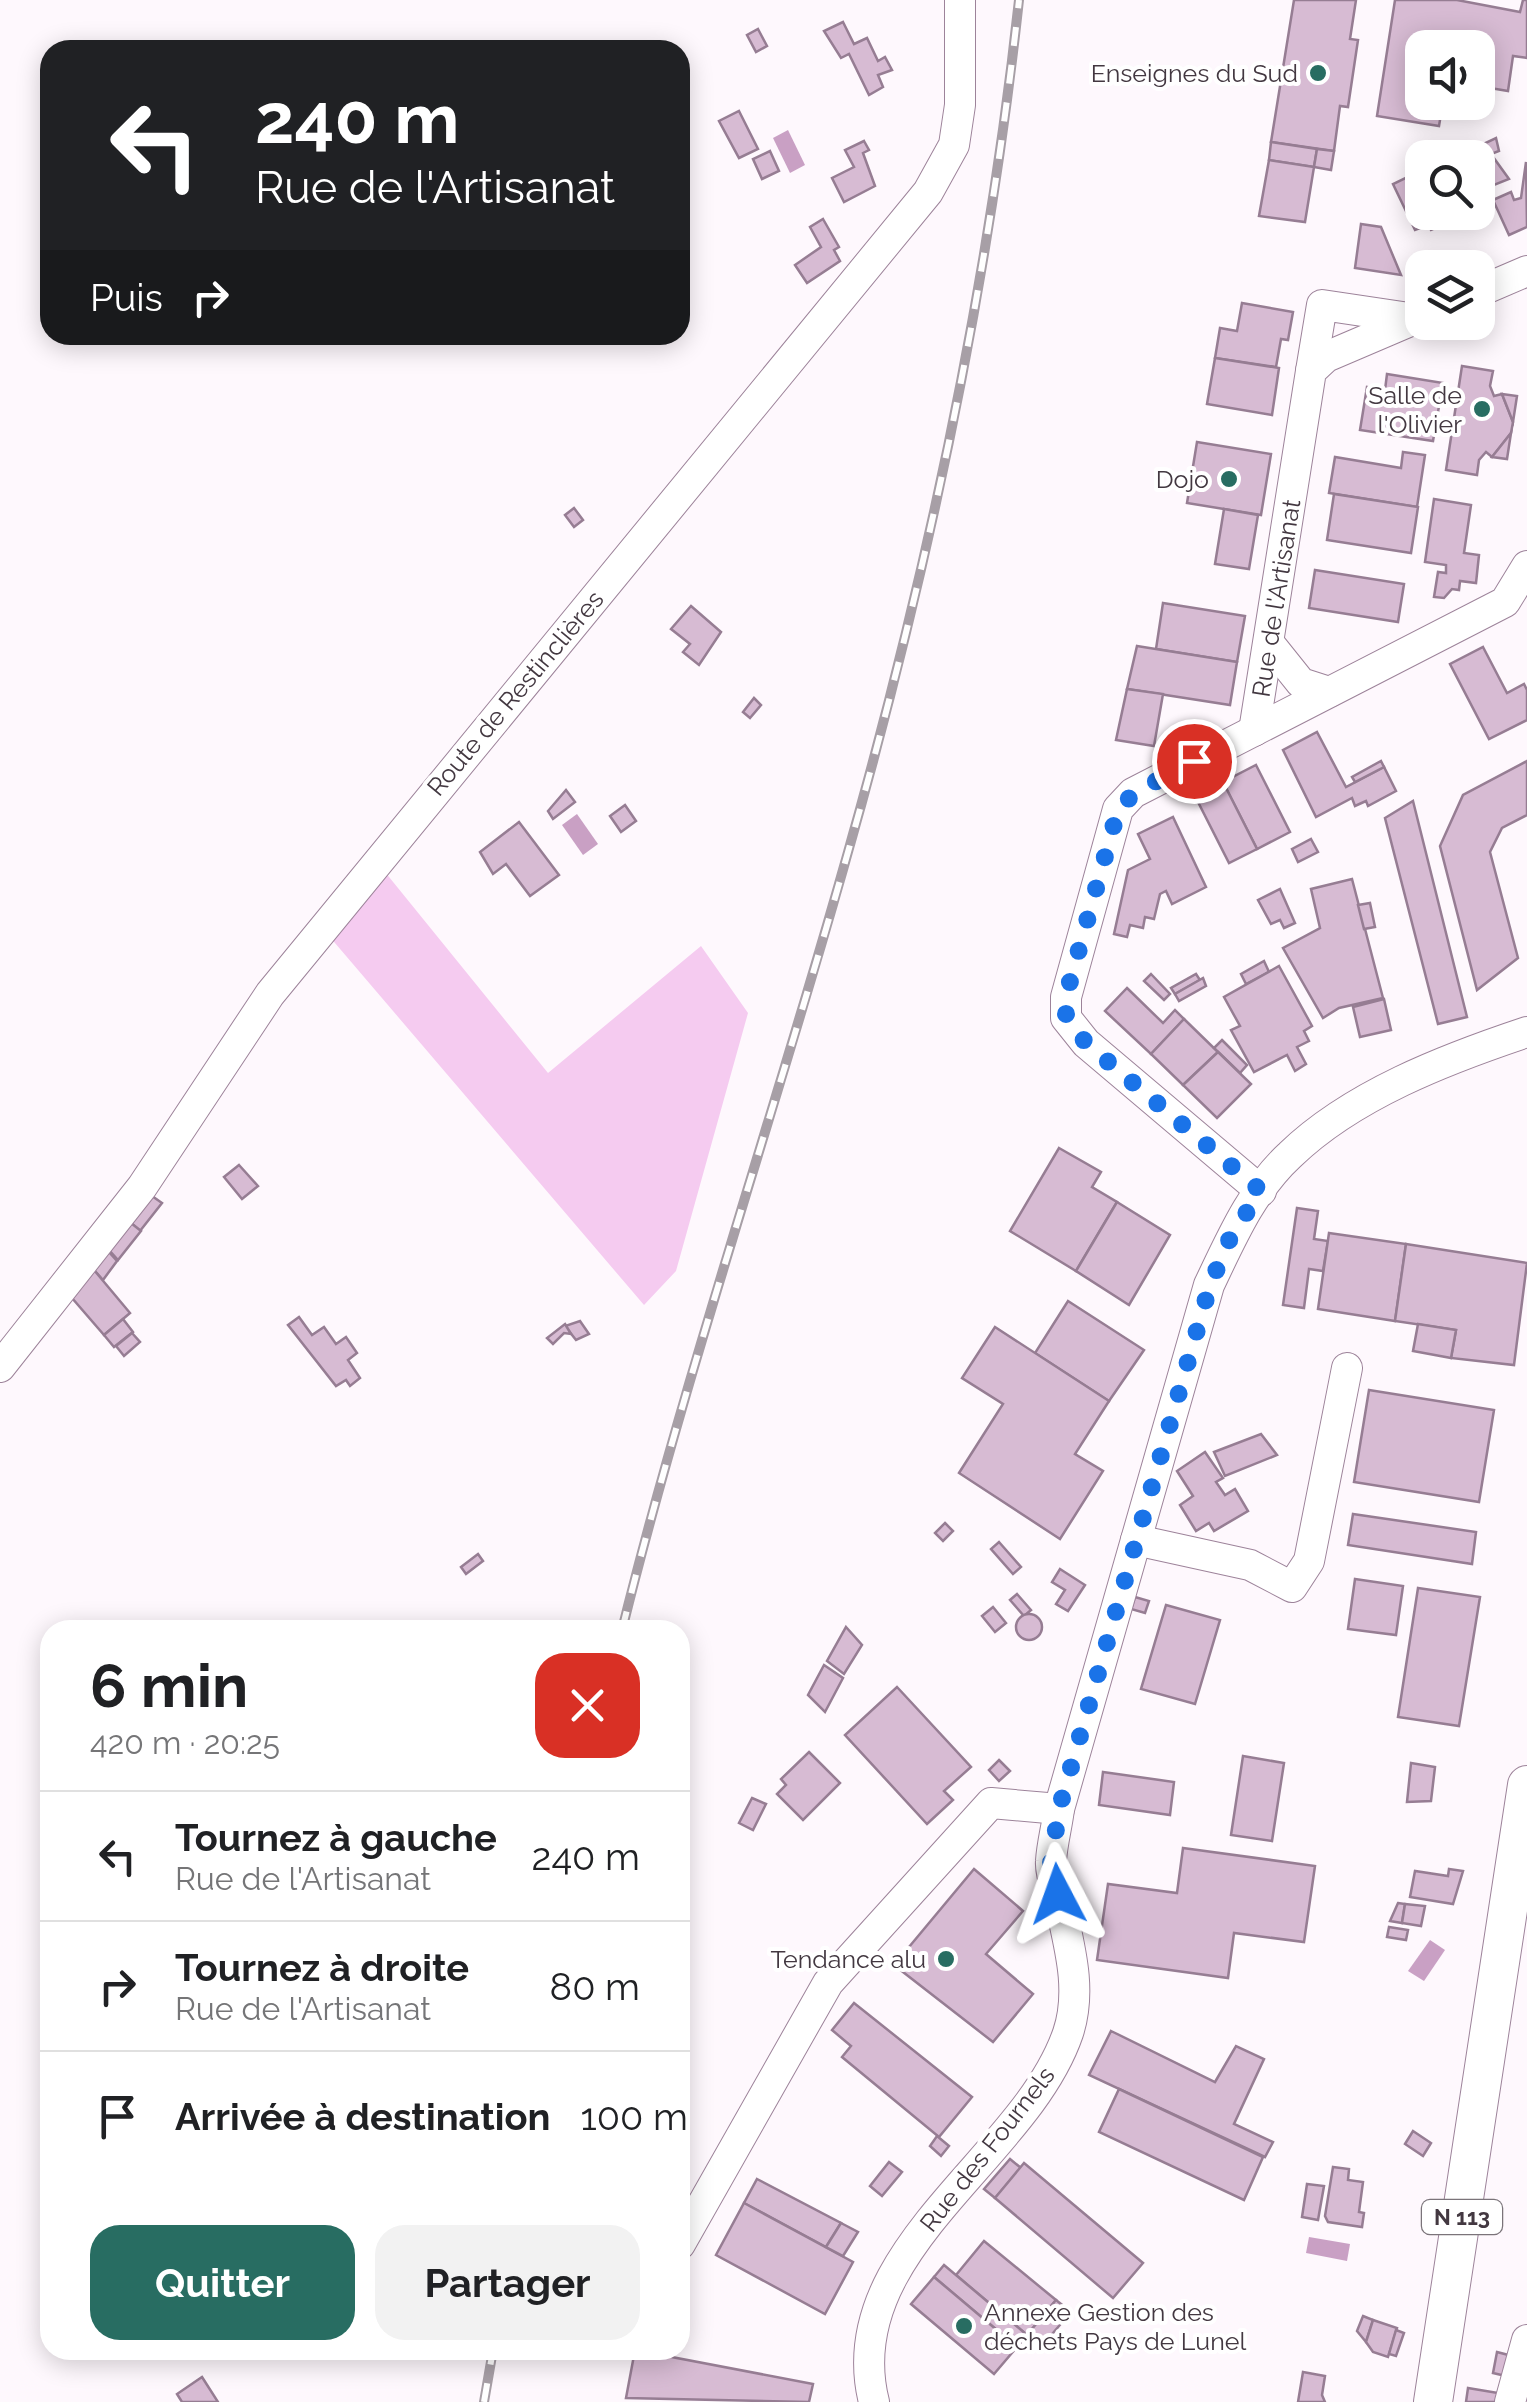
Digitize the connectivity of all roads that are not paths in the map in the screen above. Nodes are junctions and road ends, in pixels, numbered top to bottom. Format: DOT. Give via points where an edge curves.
graph roads {
  1 [pos="960,0"];
  2 [pos="1527,271"];
  3 [pos="1495,285"];
  4 [pos="1405,315"];
  5 [pos="1405,323"];
  6 [pos="1311,371"];
  7 [pos="1527,566"];
  8 [pos="1269,643"];
  9 [pos="1329,692"];
  10 [pos="1254,730"];
  11 [pos="1527,1032"];
  12 [pos="1261,1191"];
  13 [pos="0,1368"];
  14 [pos="1347,1368"];
  15 [pos="1136,1540"];
  16 [pos="1527,1785"];
  17 [pos="1059,1809"];
  18 [pos="1523,1847"];
  19 [pos="690,2226"];
  20 [pos="1527,2340"];
  21 [pos="874,2402"];
  22 [pos="1433,2402"];
  23 [pos="1510,2402"];
  1 -- 13 [label="street, Route de Restinclières" via="954,145 928,192 282,978 142,1187"];
  2 -- 3 [label="street"];
  4 -- 6 [label="street, Rue de l'Artisanat" via="1322,305"];
  5 -- 6 [label="street, Rue de l'Artisanat"];
  6 -- 8 [label="street, Rue de l'Artisanat"];
  7 -- 9 [label="street" via="1505,602"];
  8 -- 9 [label="street" via="1302,683"];
  8 -- 10 [label="street, Rue de l'Artisanat"];
  9 -- 10 [label="street"];
  10 -- 12 [label="street, Rue de l'Artisanat" via="1134,793 1118,810 1066,996 1066,1018 1086,1043"];
  11 -- 12 [label="street, Rue des Fournels" via="1470,1051 1352,1108 1290,1154"];
  12 -- 15 [label="street, Rue des Fournels" via="1210,1285"];
  14 -- 15 [label="street" via="1309,1561 1292,1587 1250,1565"];
  15 -- 17 [label="street, Rue des Fournels"];
  16 -- 18 [label="main road, N 113"];
  17 -- 19 [label="street" via="991,1803 828,1982"];
  17 -- 21 [label="street, Rue des Fournels" via="1051,1863 1072,1959 1069,2030 1052,2070 907,2252 874,2317 866,2371"];
  18 -- 22 [label="main road, N 113"];
  20 -- 23 [label="street"];
}
